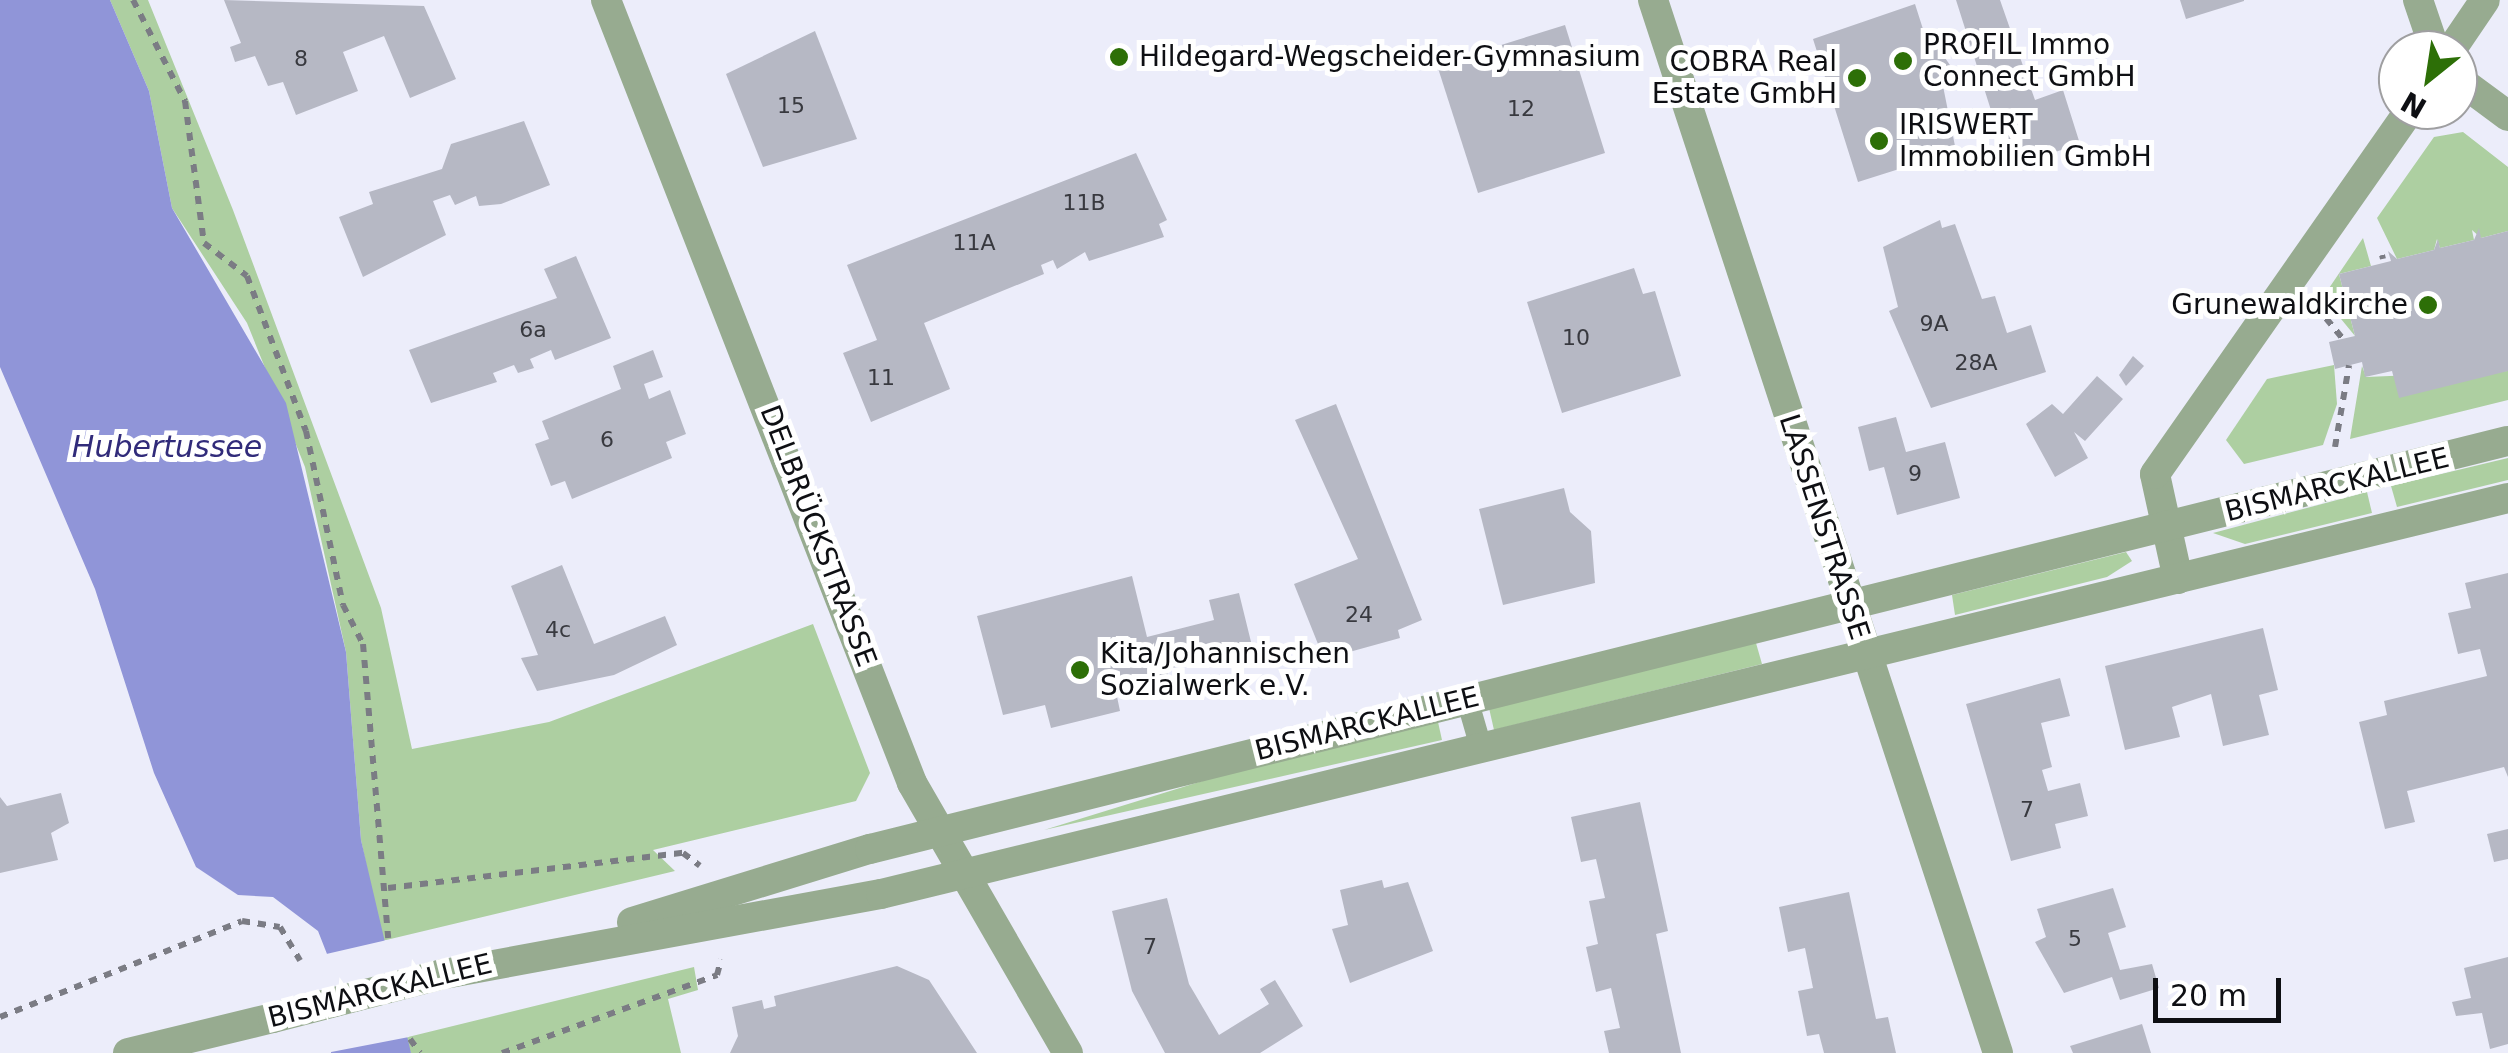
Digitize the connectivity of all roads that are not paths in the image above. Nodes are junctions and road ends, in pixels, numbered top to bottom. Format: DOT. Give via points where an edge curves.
graph roads {
  1 [pos="606,0"];
  2 [pos="1653,0"];
  3 [pos="2418,0"];
  4 [pos="2485,0"];
  5 [pos="2428,30"];
  6 [pos="2465,30"];
  7 [pos="2478,94"];
  8 [pos="2508,116"];
  9 [pos="2396,130"];
  10 [pos="2508,441"];
  11 [pos="2508,498"];
  12 [pos="2166,528"];
  13 [pos="2178,579"];
  14 [pos="1847,601"];
  15 [pos="1866,657"];
  16 [pos="1467,699"];
  17 [pos="1482,751"];
  18 [pos="940,834"];
  19 [pos="962,875"];
  20 [pos="574,943"];
  21 [pos="128,1053"];
  22 [pos="1068,1053"];
  23 [pos="1998,1053"];
  1 -- 18 [label="street, DELBRÜCKSTRASSE"];
  2 -- 14 [label="street, LASSENSTRASSE"];
  3 -- 5 [label="street"];
  4 -- 6 [label="street"];
  7 -- 8 [label="street"];
  9 -- 12 [label="street" via="2155,474"];
  10 -- 12 [label="street, BISMARCKALLEE"];
  11 -- 13 [label="street, BISMARCKALLEE"];
  12 -- 13 [label="street"];
  12 -- 14 [label="street, BISMARCKALLEE"];
  13 -- 15 [label="street, BISMARCKALLEE"];
  14 -- 15 [label="street, LASSENSTRASSE"];
  14 -- 16 [label="street, BISMARCKALLEE"];
  15 -- 17 [label="street, BISMARCKALLEE"];
  15 -- 23 [label="street, LASSENSTRASSE"];
  16 -- 17 [label="lane"];
  16 -- 18 [label="street, BISMARCKALLEE"];
  17 -- 19 [label="street, BISMARCKALLEE"];
  18 -- 19 [label="street, DELBRÜCKSTRASSE"];
  18 -- 20 [label="street, BISMARCKALLEE" via="728,888"];
  19 -- 20 [label="street, BISMARCKALLEE"];
  19 -- 22 [label="street, DELBRÜCKSTRASSE"];
  20 -- 21 [label="street, BISMARCKALLEE, bridge"];
}
